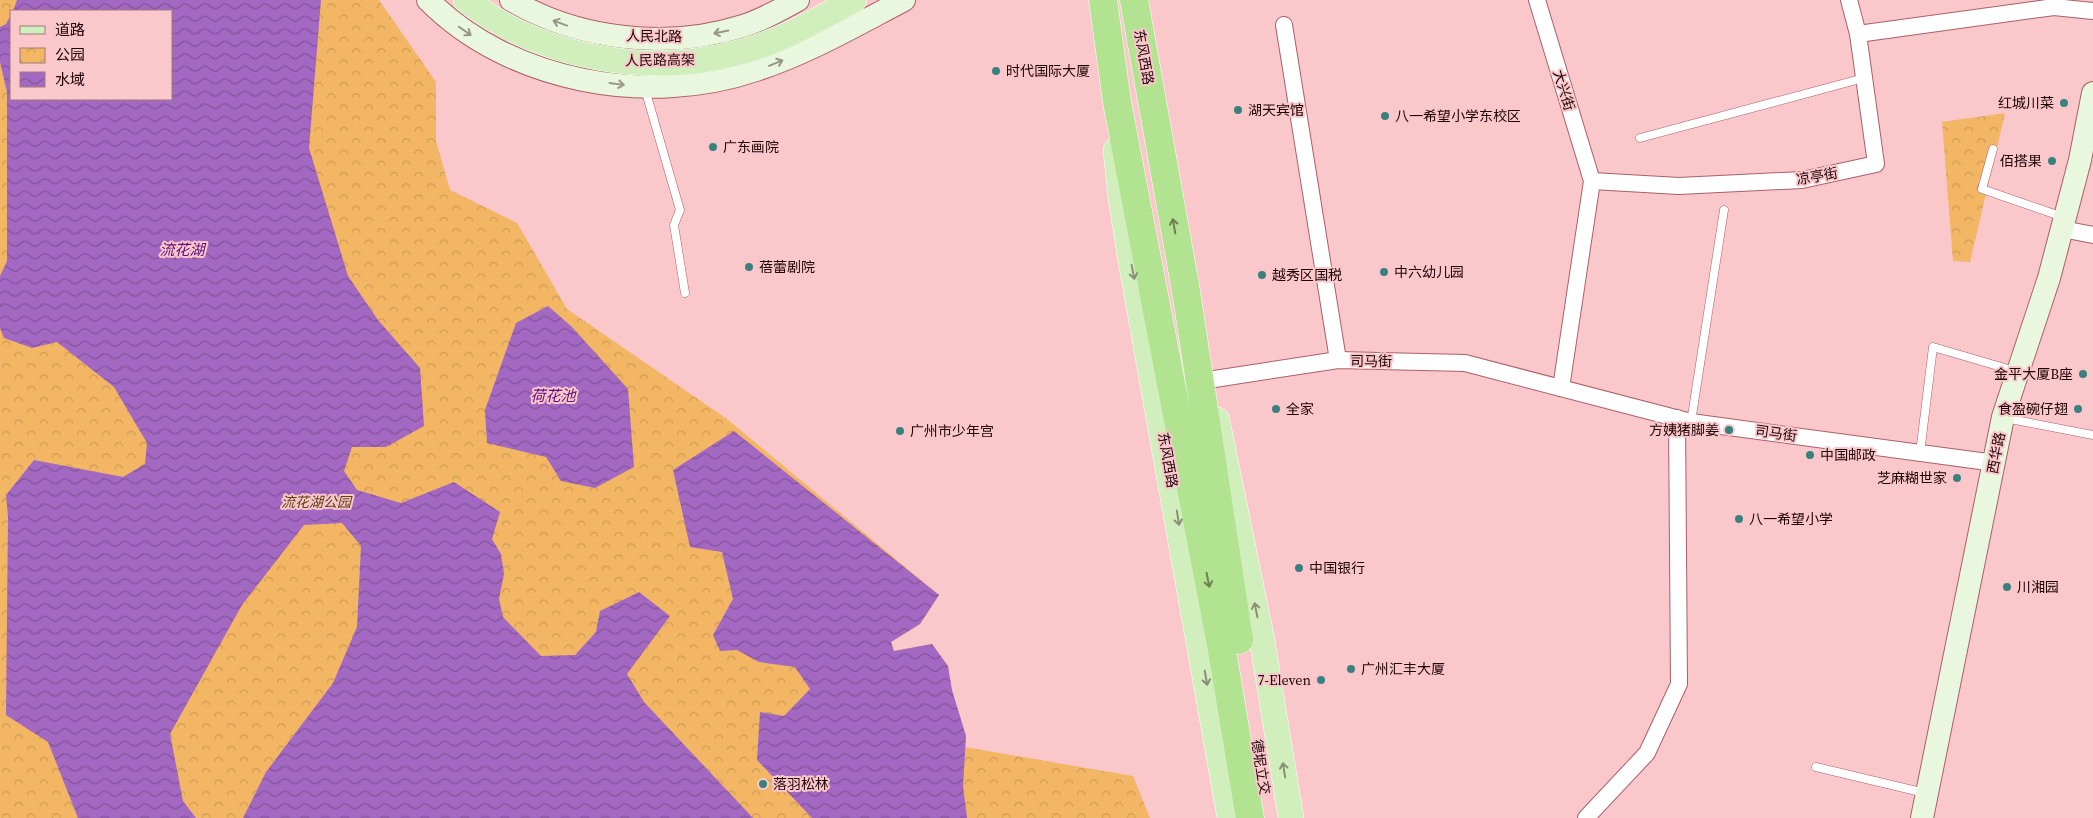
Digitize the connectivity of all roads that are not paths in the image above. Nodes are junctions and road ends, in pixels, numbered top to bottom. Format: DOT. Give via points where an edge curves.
graph roads {
  1 [pos="428,0"];
  2 [pos="466,0"];
  3 [pos="511,0"];
  4 [pos="798,0"];
  5 [pos="854,0"];
  6 [pos="904,0"];
  7 [pos="1089,0"];
  8 [pos="1103,0"];
  9 [pos="1134,0"];
  10 [pos="1537,0"];
  11 [pos="1848,0"];
  12 [pos="2093,11"];
  13 [pos="1284,25"];
  14 [pos="1858,34"];
  15 [pos="1864,78"];
  16 [pos="645,88"];
  17 [pos="2093,93"];
  18 [pos="1117,102"];
  19 [pos="1640,138"];
  20 [pos="1993,149"];
  21 [pos="1592,181"];
  22 [pos="1724,210"];
  23 [pos="2064,223"];
  24 [pos="2093,235"];
  25 [pos="1186,291"];
  26 [pos="686,292"];
  27 [pos="1338,360"];
  28 [pos="2019,372"];
  29 [pos="1208,380"];
  30 [pos="1561,388"];
  31 [pos="2004,417"];
  32 [pos="1684,420"];
  33 [pos="2093,435"];
  34 [pos="1920,454"];
  35 [pos="1994,463"];
  36 [pos="1244,719"];
  37 [pos="1816,767"];
  38 [pos="1927,793"];
  39 [pos="1288,817"];
  40 [pos="1230,818"];
  41 [pos="1250,818"];
  42 [pos="1586,818"];
  43 [pos="1922,818"];
  1 -- 16 [label="main road, one-way" via="478,40 532,67 580,79"];
  2 -- 5 [label="main road, 人民路高架" via="498,22 563,50 617,60 657,62 715,58 744,51 792,32"];
  4 -- 3 [label="main road, 人民北路, one-way" via="762,19 723,32 682,38 644,38 592,32 567,26"];
  16 -- 6 [label="main road, one-way" via="704,83 757,70"];
  7 -- 18 [label="main road"];
  8 -- 18 [label="highway, 东风西路"];
  25 -- 9 [label="highway, 东风西路, one-way"];
  10 -- 21 [label="street, 大兴街"];
  11 -- 14 [label="street, 凉亭街"];
  12 -- 14 [label="street" via="2054,7"];
  13 -- 27 [label="street"];
  14 -- 15 [label="street, 凉亭街"];
  15 -- 19 [label="lane"];
  15 -- 21 [label="street, 凉亭街" via="1876,164 1802,180 1679,186"];
  16 -- 26 [label="lane" via="680,210 674,225"];
  17 -- 23 [label="main road, 西华路"];
  18 -- 36 [label="highway, 东风西路, one-way"];
  18 -- 40 [label="main road, 东风西路, one-way" via="1115,142 1120,192"];
  20 -- 23 [label="lane" via="1982,190"];
  21 -- 30 [label="street"];
  22 -- 32 [label="lane"];
  23 -- 24 [label="street"];
  23 -- 28 [label="main road, 西华路"];
  25 -- 29 [label="main road, 东风西路"];
  25 -- 36 [label="highway, 东风西路" via="1226,565"];
  27 -- 29 [label="street, 司马街"];
  27 -- 30 [label="street, 司马街" via="1465,363"];
  28 -- 31 [label="main road, 西华路"];
  28 -- 34 [label="lane" via="1933,348"];
  39 -- 29 [label="main road, 东风西路, one-way" via="1262,640"];
  30 -- 32 [label="street, 司马街"];
  31 -- 33 [label="lane"];
  31 -- 35 [label="main road, 西华路"];
  32 -- 34 [label="street, 司马街"];
  32 -- 42 [label="street" via="1679,684 1647,753"];
  34 -- 35 [label="street, 司马街"];
  35 -- 38 [label="main road, 西华路"];
  36 -- 39 [label="highway, 德坭立交"];
  36 -- 41 [label="highway, 德坭立交"];
  37 -- 38 [label="lane"];
  38 -- 43 [label="main road, 西华路"];
}
